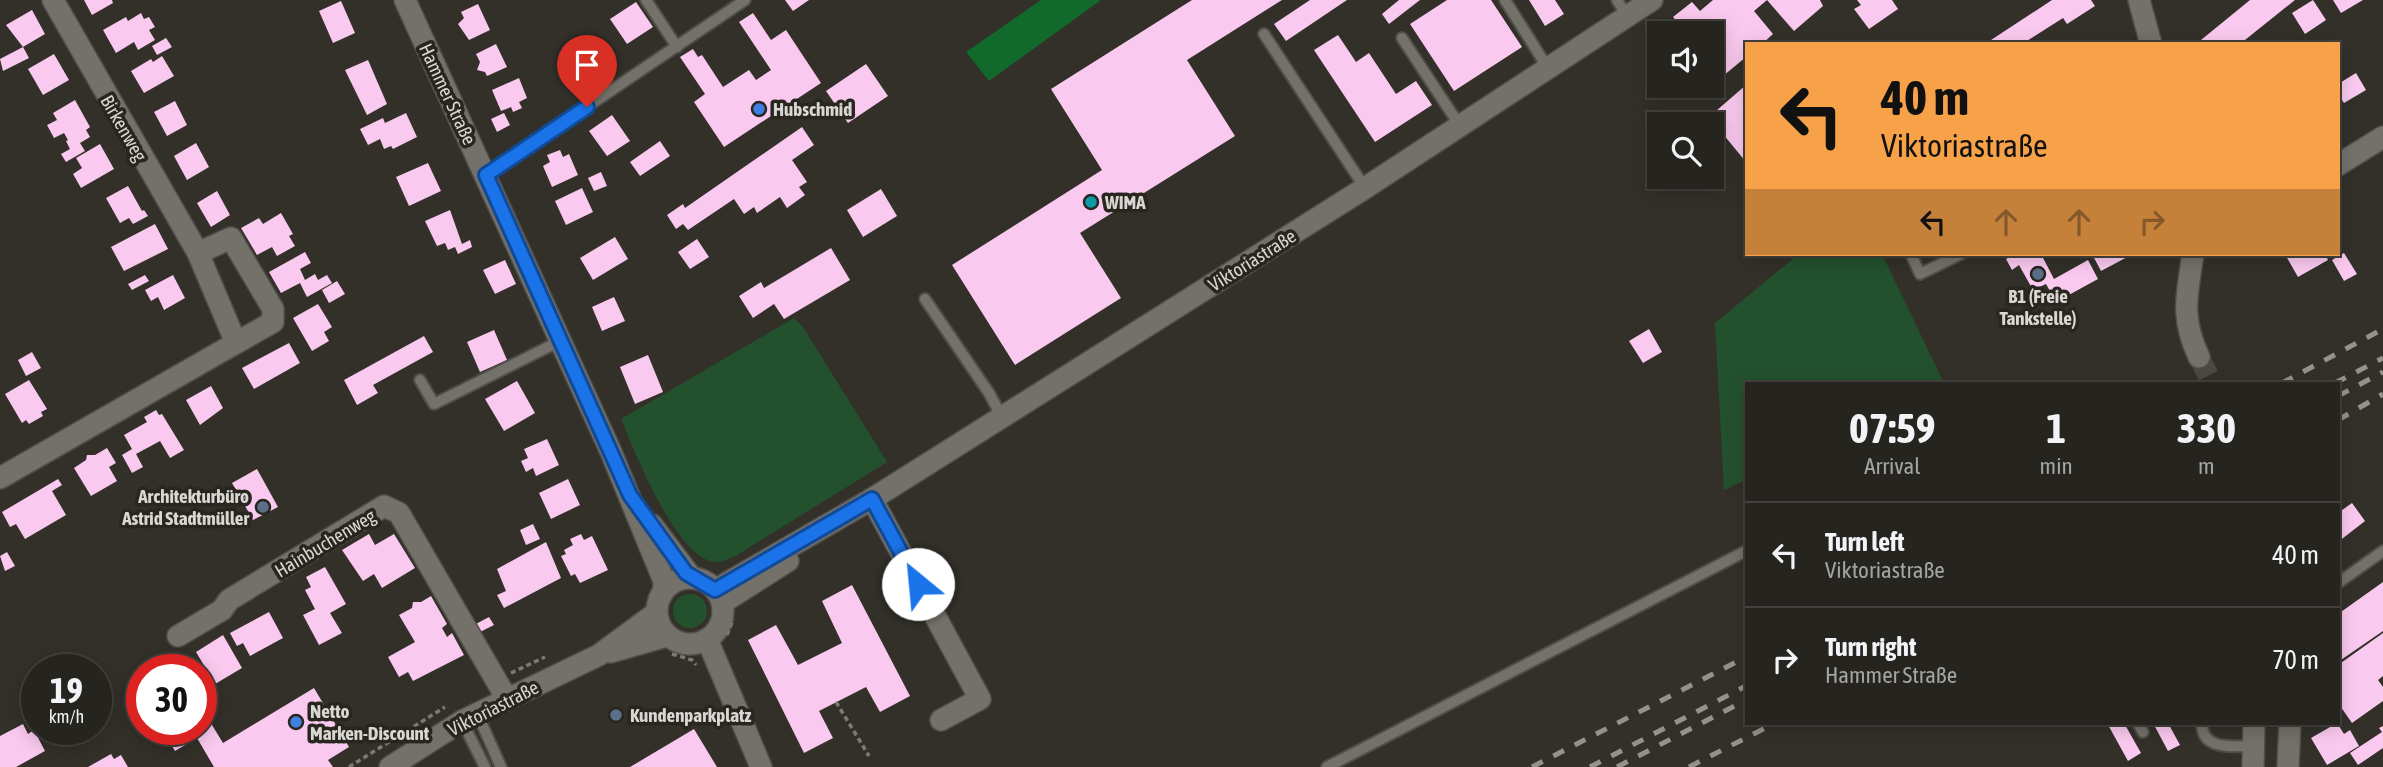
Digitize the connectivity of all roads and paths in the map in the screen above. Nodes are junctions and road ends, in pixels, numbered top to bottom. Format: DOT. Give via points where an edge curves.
graph roads {
  1 [pos="53,0"];
  2 [pos="405,0"];
  3 [pos="646,0"];
  4 [pos="745,0"];
  5 [pos="1505,0"];
  6 [pos="1652,0"];
  7 [pos="2139,0"];
  8 [pos="1623,8"];
  9 [pos="1265,34"];
  10 [pos="1402,38"];
  11 [pos="2150,42"];
  12 [pos="677,47"];
  13 [pos="1549,70"];
  14 [pos="1460,126"];
  15 [pos="2383,137"];
  16 [pos="2340,164"];
  17 [pos="486,175"];
  18 [pos="1365,188"];
  19 [pos="198,253"];
  20 [pos="1912,256"];
  21 [pos="1957,256"];
  22 [pos="2193,256"];
  23 [pos="925,299"];
  24 [pos="560,341"];
  25 [pos="236,343"];
  26 [pos="2199,357"];
  27 [pos="419,380"];
  28 [pos="1002,418"];
  29 [pos="0,478"];
  30 [pos="630,495"];
  31 [pos="872,499"];
  32 [pos="2383,551"];
  33 [pos="1745,552"];
  34 [pos="692,578"];
  35 [pos="2340,582"];
  36 [pos="664,590"];
  37 [pos="724,601"];
  38 [pos="656,614"];
  39 [pos="178,636"];
  40 [pos="708,639"];
  41 [pos="668,645"];
  42 [pos="598,655"];
  43 [pos="718,661"];
  44 [pos="507,699"];
  45 [pos="836,702"];
  46 [pos="470,717"];
  47 [pos="941,720"];
  48 [pos="2202,725"];
  49 [pos="2254,725"];
  50 [pos="2290,725"];
  51 [pos="869,756"];
  52 [pos="2253,757"];
  53 [pos="390,767"];
  54 [pos="485,767"];
  55 [pos="501,767"];
  56 [pos="761,767"];
  57 [pos="1327,767"];
  58 [pos="2287,767"];
  1 -- 19 [label="street, Birkenweg"];
  2 -- 17 [label="street, Hammer Straße"];
  3 -- 12 [label="lane"];
  4 -- 12 [label="lane"];
  5 -- 13 [label="lane"];
  6 -- 8 [label="street, Viktoriastraße"];
  7 -- 11 [label="street"];
  8 -- 13 [label="street, Viktoriastraße"];
  9 -- 18 [label="lane"];
  10 -- 14 [label="lane"];
  12 -- 17 [label="lane"];
  13 -- 14 [label="street, Viktoriastraße"];
  14 -- 18 [label="street, Viktoriastraße"];
  15 -- 16 [label="street"];
  17 -- 24 [label="street, Hammer Straße"];
  18 -- 28 [label="street, Viktoriastraße"];
  19 -- 25 [label="street, Birkenweg"];
  19 -- 25 [label="street" via="231,237 273,309 273,322"];
  20 -- 21 [label="lane" via="1920,274"];
  22 -- 26 [label="street" via="2184,306"];
  23 -- 28 [label="lane"];
  24 -- 27 [label="lane" via="434,404"];
  24 -- 30 [label="street, Hammer Straße"];
  25 -- 29 [label="street"];
  28 -- 31 [label="street, Viktoriastraße"];
  30 -- 34 [label="street, Hammer Straße"];
  30 -- 36 [label="street, Hammer Straße"];
  31 -- 37 [label="street, Viktoriastraße"];
  31 -- 47 [label="street" via="980,699"];
  32 -- 35 [label="lane"];
  33 -- 57 [label="lane"];
  34 -- 36 [label="street" via="675,580"];
  34 -- 37 [label="street" via="707,582"];
  36 -- 38 [label="street"];
  37 -- 40 [label="street" via="721,624"];
  37 -- 43 [label="path" via="727,659"];
  38 -- 41 [label="street"];
  38 -- 42 [label="street, Viktoriastraße"];
  39 -- 44 [label="street, Hainbuchenweg" via="384,506 399,513"];
  40 -- 41 [label="street"];
  40 -- 43 [label="street"];
  41 -- 42 [label="street, Viktoriastraße"];
  41 -- 43 [label="path" via="700,670"];
  42 -- 44 [label="street, Viktoriastraße"];
  43 -- 56 [label="street"];
  44 -- 46 [label="street, Viktoriastraße"];
  45 -- 51 [label="path"];
  46 -- 53 [label="street, Viktoriastraße"];
  46 -- 54 [label="lane"];
  46 -- 55 [label="lane"];
  48 -- 52 [label="lane" via="2210,742"];
  49 -- 52 [label="street"];
  50 -- 58 [label="street"];
}
